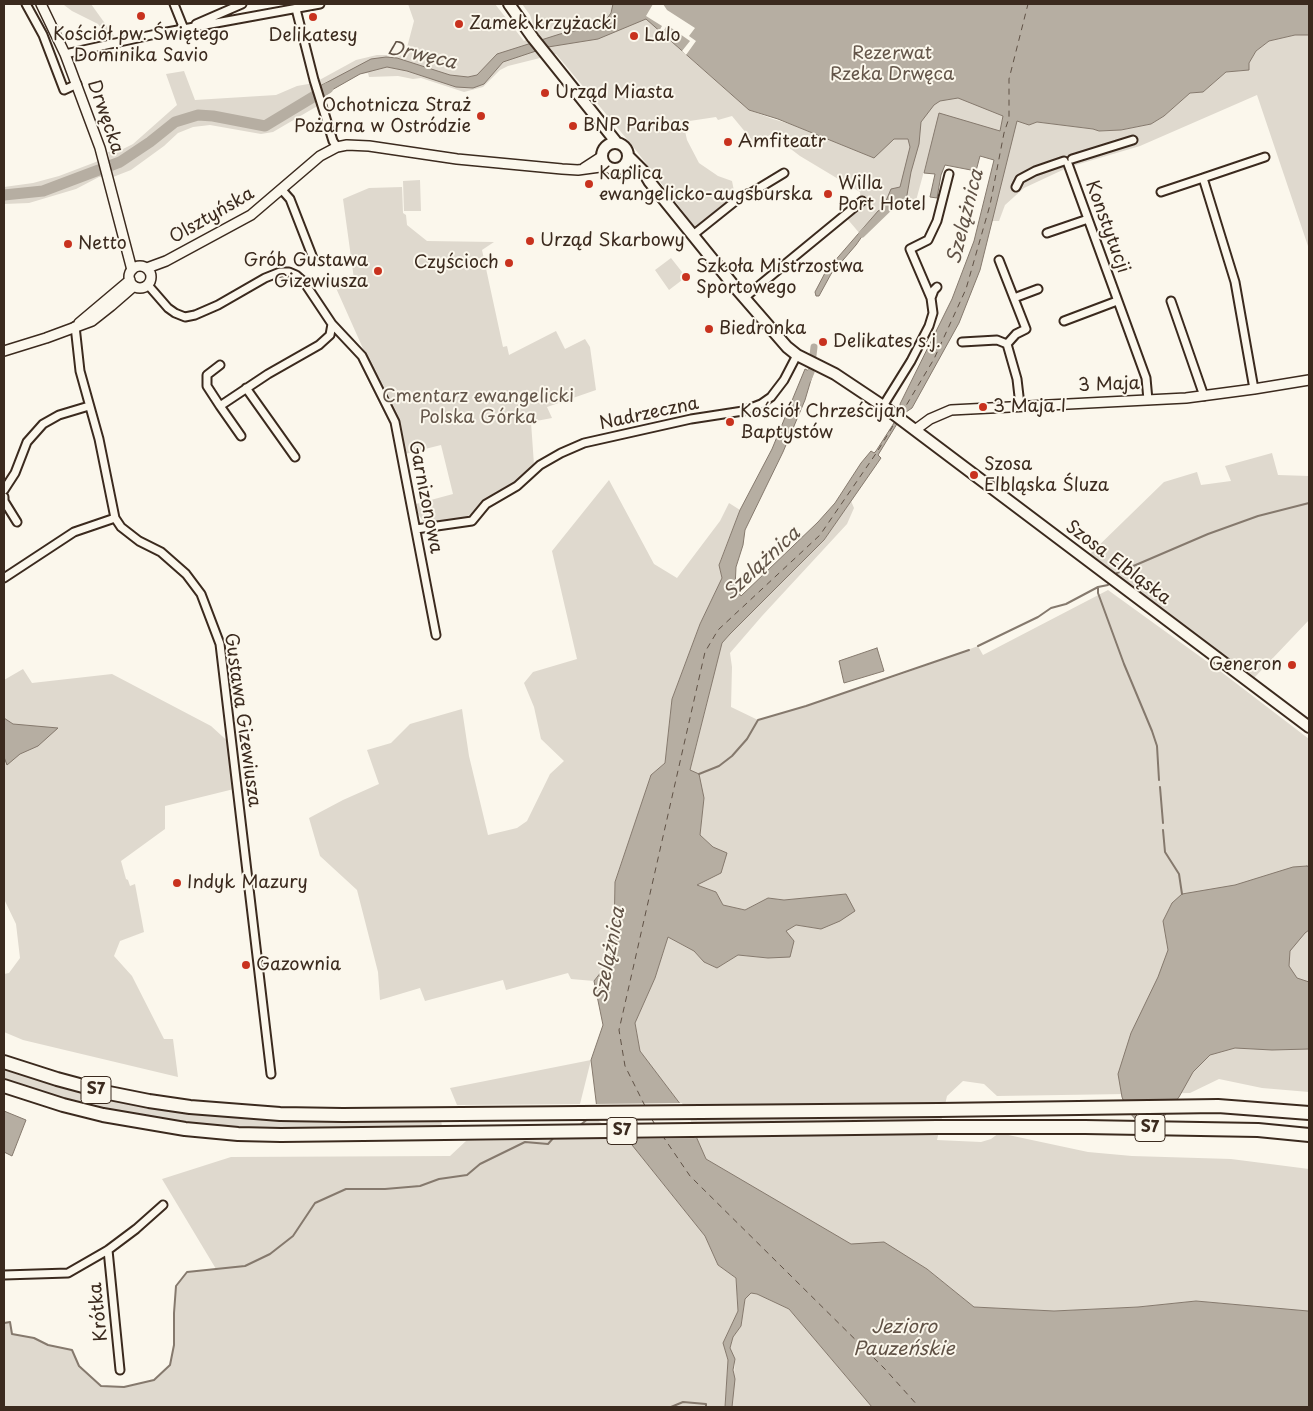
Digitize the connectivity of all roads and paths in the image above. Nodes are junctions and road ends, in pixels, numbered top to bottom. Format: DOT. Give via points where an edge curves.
graph roads {
  1 [pos="26,4"];
  2 [pos="41,4"];
  3 [pos="174,4"];
  4 [pos="243,4"];
  5 [pos="320,4"];
  6 [pos="509,4"];
  7 [pos="296,9"];
  8 [pos="247,18"];
  9 [pos="184,29"];
  10 [pos="65,54"];
  11 [pos="77,84"];
  12 [pos="1133,140"];
  13 [pos="612,144"];
  14 [pos="337,147"];
  15 [pos="1265,157"];
  16 [pos="603,161"];
  17 [pos="626,161"];
  18 [pos="1068,162"];
  19 [pos="784,173"];
  20 [pos="949,174"];
  21 [pos="1203,178"];
  22 [pos="1016,187"];
  23 [pos="282,190"];
  24 [pos="1161,192"];
  25 [pos="862,201"];
  26 [pos="1088,219"];
  27 [pos="1047,233"];
  28 [pos="693,235"];
  29 [pos="313,258"];
  30 [pos="999,260"];
  31 [pos="142,270"];
  32 [pos="132,283"];
  33 [pos="148,285"];
  34 [pos="937,287"];
  35 [pos="1038,289"];
  36 [pos="744,298"];
  37 [pos="931,298"];
  38 [pos="1014,298"];
  39 [pos="1118,301"];
  40 [pos="1171,302"];
  41 [pos="1064,321"];
  42 [pos="332,324"];
  43 [pos="75,326"];
  44 [pos="962,342"];
  45 [pos="1007,344"];
  46 [pos="4,351"];
  47 [pos="797,355"];
  48 [pos="220,365"];
  49 [pos="1309,380"];
  50 [pos="246,388"];
  51 [pos="1254,389"];
  52 [pos="1204,396"];
  53 [pos="1148,400"];
  54 [pos="1020,405"];
  55 [pos="89,406"];
  56 [pos="220,406"];
  57 [pos="884,407"];
  58 [pos="911,427"];
  59 [pos="241,436"];
  60 [pos="295,457"];
  61 [pos="4,490"];
  62 [pos="4,497"];
  63 [pos="115,518"];
  64 [pos="17,522"];
  65 [pos="416,530"];
  66 [pos="4,578"];
  67 [pos="436,635"];
  68 [pos="1309,727"];
  69 [pos="4,1062"];
  70 [pos="271,1074"];
  71 [pos="4,1086"];
  72 [pos="1309,1113"];
  73 [pos="1309,1135"];
  74 [pos="163,1205"];
  75 [pos="108,1250"];
  76 [pos="4,1275"];
  77 [pos="120,1370"];
  1 -- 11 [label="street" via="43,35 64,90"];
  2 -- 10 [label="street, Drwęcka"];
  3 -- 9 [label="street"];
  4 -- 8 [label="street"];
  4 -- 9 [label="street"];
  5 -- 7 [label="street"];
  6 -- 13 [label="main road" via="603,125"];
  7 -- 8 [label="street"];
  7 -- 14 [label="street" via="315,84"];
  8 -- 9 [label="street"];
  9 -- 10 [label="street"];
  10 -- 11 [label="street, Drwęcka"];
  11 -- 31 [label="street, Drwęcka" via="103,160 126,246"];
  12 -- 18 [label="street"];
  13 -- 16 [label="main road" via="603,150"];
  13 -- 17 [label="main road" via="623,146"];
  14 -- 16 [label="street, Olsztyńska" via="357,145 562,169 584,168"];
  14 -- 23 [label="street, Olsztyńska" via="320,156"];
  15 -- 21 [label="street"];
  16 -- 17 [label="main road" via="615,170"];
  17 -- 28 [label="main road, Szosa Elbląska" via="643,171"];
  18 -- 22 [label="street" via="1035,171 1020,179"];
  18 -- 26 [label="street, Konstytucji"];
  19 -- 28 [label="street" via="743,195"];
  20 -- 37 [label="street" via="937,221 928,240 910,249"];
  21 -- 24 [label="street"];
  21 -- 51 [label="street" via="1235,282"];
  23 -- 29 [label="street" via="290,199"];
  23 -- 31 [label="street, Olsztyńska" via="251,215 166,261"];
  25 -- 36 [label="street"];
  26 -- 27 [label="street"];
  26 -- 39 [label="street, Konstytucji"];
  28 -- 36 [label="main road, Szosa Elbląska"];
  30 -- 38 [label="street"];
  31 -- 32 [label="street" via="130,275"];
  31 -- 33 [label="street" via="151,279"];
  32 -- 33 [label="street" via="140,288"];
  32 -- 43 [label="street" via="111,306 92,320"];
  33 -- 42 [label="street, Garnizonowa" via="168,308 185,317 218,305 280,272 296,275"];
  34 -- 37 [label="street"];
  35 -- 38 [label="street"];
  36 -- 47 [label="main road, Szosa Elbląska"];
  37 -- 57 [label="street" via="933,313 929,326"];
  38 -- 45 [label="street" via="1026,329"];
  39 -- 41 [label="street, Konstytucji"];
  39 -- 53 [label="street, Konstytucji" via="1146,378"];
  40 -- 52 [label="street"];
  42 -- 50 [label="street" via="330,334 319,345"];
  42 -- 65 [label="street, Garnizonowa" via="362,356 395,422"];
  43 -- 46 [label="street"];
  43 -- 55 [label="street" via="80,371"];
  44 -- 45 [label="street" via="997,340"];
  45 -- 54 [label="street"];
  47 -- 57 [label="main road, Szosa Elbląska" via="835,374"];
  47 -- 65 [label="street, Nadrzeczna" via="772,397 761,404 743,411 584,443 540,465 517,486 486,504 472,521"];
  48 -- 56 [label="street" via="208,375 207,386"];
  49 -- 51 [label="street, 3 Maja"];
  50 -- 56 [label="street"];
  50 -- 60 [label="street"];
  51 -- 52 [label="street, 3 Maja"];
  52 -- 53 [label="street, 3 Maja"];
  53 -- 54 [label="street, 3 Maja"];
  54 -- 58 [label="street, 3 Maja" via="951,410"];
  55 -- 61 [label="street" via="43,424 27,442 15,473"];
  55 -- 63 [label="street"];
  56 -- 59 [label="street"];
  57 -- 58 [label="main road, Szosa Elbląska"];
  58 -- 68 [label="main road, Szosa Elbląska"];
  62 -- 64 [label="street"];
  63 -- 66 [label="street" via="74,532"];
  63 -- 70 [label="street, Gustawa Gizewiusza" via="121,527 161,552 186,574 200,594 220,644"];
  65 -- 67 [label="street, Garnizonowa"];
  69 -- 72 [label="highway, S7" via="109,1093 190,1107 289,1114 1218,1106"];
  71 -- 73 [label="highway, S7" via="86,1111 185,1129 238,1134 1085,1127 1258,1130"];
  74 -- 75 [label="street, Krótka"];
  75 -- 76 [label="street, Krótka" via="68,1273"];
  75 -- 77 [label="street, Krótka"];
}
